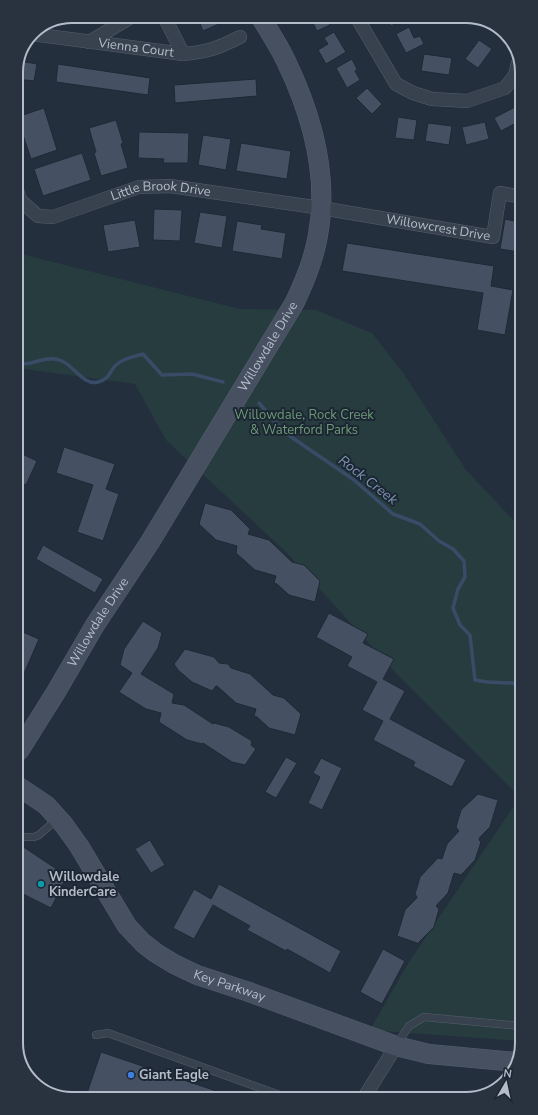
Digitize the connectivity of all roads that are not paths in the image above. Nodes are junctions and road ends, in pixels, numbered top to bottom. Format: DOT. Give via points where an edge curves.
graph roads {
  1 [pos="121,23"];
  2 [pos="168,23"];
  3 [pos="264,23"];
  4 [pos="360,23"];
  5 [pos="49,31"];
  6 [pos="240,37"];
  7 [pos="89,42"];
  8 [pos="183,54"];
  9 [pos="515,75"];
  10 [pos="515,196"];
  11 [pos="23,203"];
  12 [pos="321,208"];
  13 [pos="23,745"];
  14 [pos="23,790"];
  15 [pos="58,818"];
  16 [pos="23,837"];
  17 [pos="515,1025"];
  18 [pos="96,1035"];
  19 [pos="396,1046"];
  20 [pos="511,1062"];
  21 [pos="271,1092"];
  22 [pos="367,1092"];
  1 -- 7 [label="street, Vienna Court"];
  2 -- 8 [label="street, Vienna Court"];
  3 -- 12 [label="street, Willowdale Drive" via="286,60 316,140 321,173"];
  4 -- 9 [label="street" via="396,84 413,93 432,98 467,101 505,88"];
  5 -- 7 [label="street, Vienna Court"];
  6 -- 8 [label="street, Vienna Court" via="203,53"];
  7 -- 8 [label="street, Vienna Court"];
  10 -- 12 [label="street, Willowcrest Drive" via="500,193 493,237"];
  11 -- 12 [label="street, Little Brook Drive" via="38,216 53,217 139,188 170,186"];
  12 -- 13 [label="street, Willowdale Drive" via="312,260 295,302 150,542 95,625"];
  14 -- 15 [label="street, Key Parkway" via="46,805"];
  15 -- 16 [label="lane" via="40,835"];
  15 -- 19 [label="street, Key Parkway" via="79,846 122,918 143,943 156,953 197,975"];
  17 -- 19 [label="lane" via="424,1017 409,1026"];
  18 -- 21 [label="lane" via="108,1032"];
  19 -- 20 [label="street, Key Parkway" via="429,1054"];
  19 -- 22 [label="street"];
}
